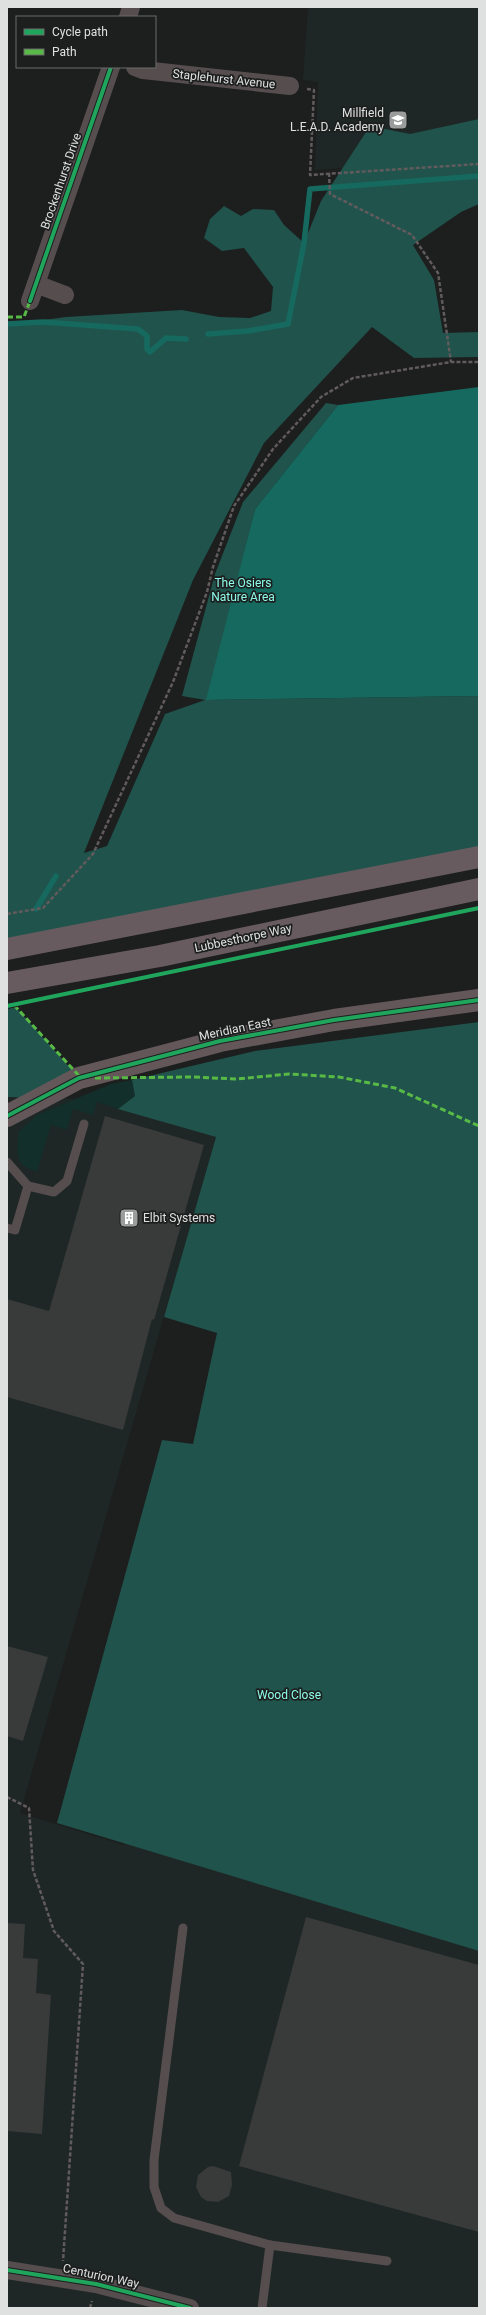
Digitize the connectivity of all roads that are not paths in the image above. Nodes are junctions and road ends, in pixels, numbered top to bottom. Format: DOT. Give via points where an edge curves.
graph roads {
  1 [pos="111,68"];
  2 [pos="138,68"];
  3 [pos="290,86"];
  4 [pos="65,295"];
  5 [pos="479,857"];
  6 [pos="479,889"];
  7 [pos="7,949"];
  8 [pos="7,983"];
  9 [pos="479,1000"];
  10 [pos="7,1116"];
  11 [pos="84,1124"];
  12 [pos="7,1162"];
  13 [pos="28,1186"];
  14 [pos="7,1228"];
  15 [pos="183,1928"];
  16 [pos="270,2245"];
  17 [pos="387,2261"];
  18 [pos="7,2270"];
  19 [pos="190,2308"];
  20 [pos="262,2308"];
  1 -- 4 [label="street, Brockenhurst Drive" via="34,293"];
  2 -- 3 [label="street, Staplehurst Avenue"];
  5 -- 7 [label="highway"];
  6 -- 8 [label="highway, Lubbesthorpe Way" via="160,956"];
  9 -- 10 [label="street, Meridian East" via="334,1020 220,1041 79,1078"];
  11 -- 13 [label="lane" via="67,1181 54,1192"];
  12 -- 13 [label="lane"];
  13 -- 14 [label="lane" via="15,1230"];
  15 -- 16 [label="lane" via="154,2160 154,2187 161,2208 174,2218"];
  16 -- 17 [label="lane"];
  16 -- 20 [label="lane"];
  18 -- 19 [label="street, Centurion Way" via="62,2277"];
}
